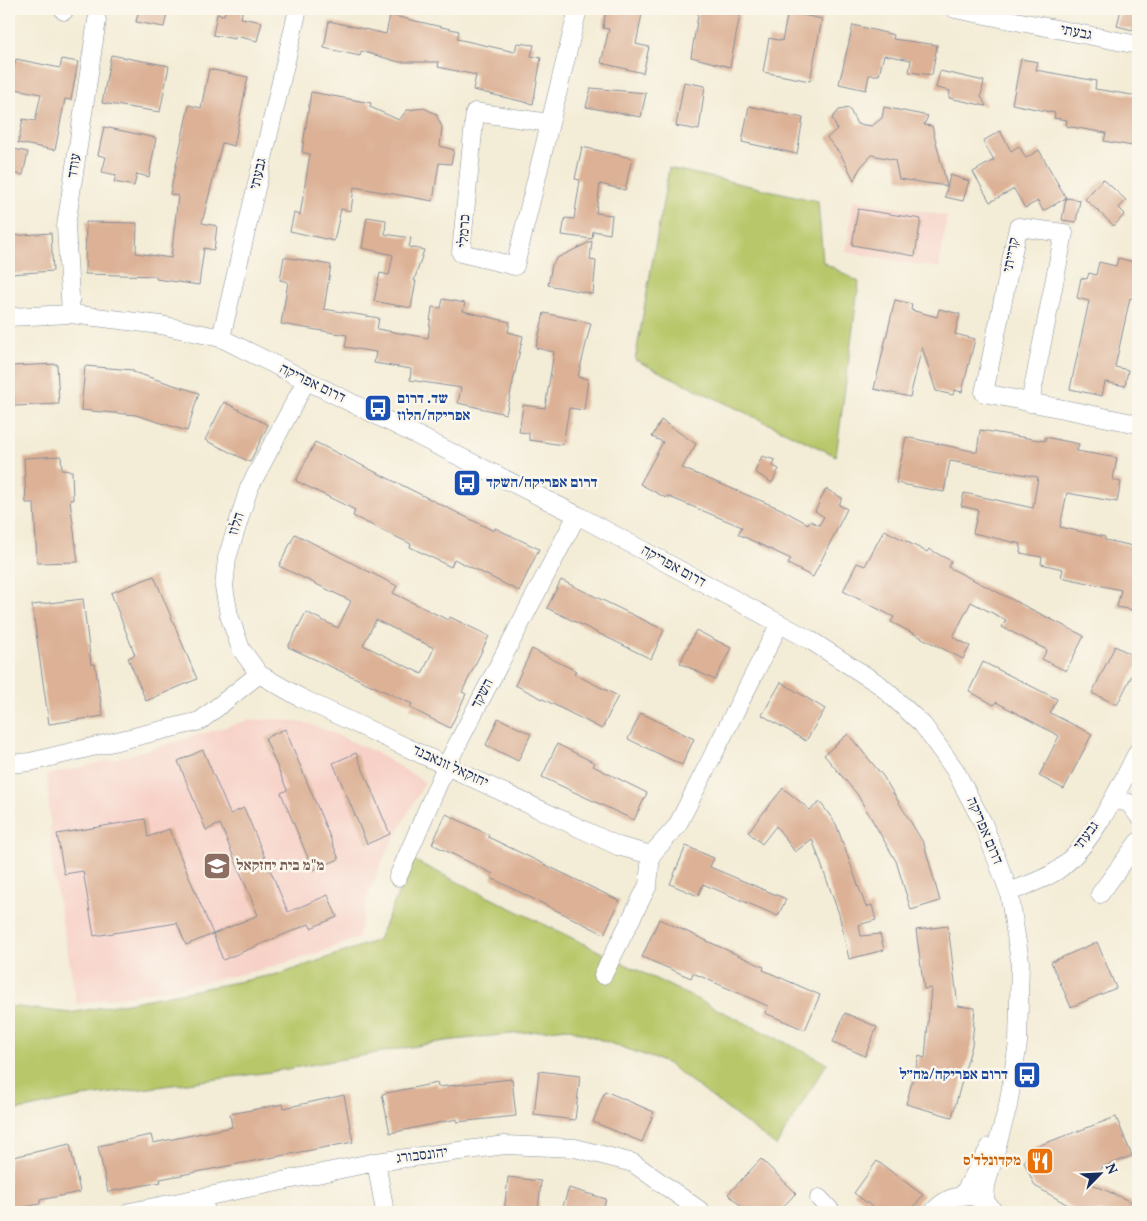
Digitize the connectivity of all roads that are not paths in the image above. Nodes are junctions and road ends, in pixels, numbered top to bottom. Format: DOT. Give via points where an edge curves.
graph roads {
  1 [pos="298,9"];
  2 [pos="578,9"];
  3 [pos="955,9"];
  4 [pos="97,20"];
  5 [pos="1138,45"];
  6 [pos="549,123"];
  7 [pos="71,314"];
  8 [pos="9,317"];
  9 [pos="221,338"];
  10 [pos="306,381"];
  11 [pos="1030,403"];
  12 [pos="1138,424"];
  13 [pos="577,515"];
  14 [pos="779,625"];
  15 [pos="260,674"];
  16 [pos="1138,751"];
  17 [pos="9,764"];
  18 [pos="446,766"];
  19 [pos="1113,799"];
  20 [pos="1138,815"];
  21 [pos="1138,842"];
  22 [pos="651,855"];
  23 [pos="398,877"];
  24 [pos="1009,892"];
  25 [pos="1100,894"];
  26 [pos="602,975"];
  27 [pos="1003,1125"];
  28 [pos="376,1162"];
  29 [pos="963,1195"];
  30 [pos="819,1198"];
  31 [pos="205,1205"];
  32 [pos="989,1207"];
  33 [pos="130,1212"];
  34 [pos="385,1212"];
  35 [pos="702,1212"];
  36 [pos="832,1212"];
  37 [pos="933,1212"];
  1 -- 9 [label="street, גבעתי"];
  2 -- 6 [label="street, כרמלי"];
  3 -- 5 [label="street, גבעתי"];
  4 -- 7 [label="street, עודד" via="66,226"];
  6 -- 6 [label="street, כרמלי" via="476,112 461,253 515,266"];
  7 -- 8 [label="street, דרום אפריקה"];
  7 -- 9 [label="street, דרום אפריקה" via="161,325"];
  9 -- 10 [label="street, דרום אפריקה"];
  10 -- 13 [label="street, דרום אפריקה"];
  10 -- 15 [label="street, הלוז" via="249,488 226,558 224,588 230,615 241,649"];
  11 -- 11 [label="street, קרייתי" via="1064,233 1018,227 984,393"];
  11 -- 12 [label="street, קרייתי"];
  13 -- 14 [label="street, דרום אפריקה"];
  13 -- 18 [label="street, השקד"];
  14 -- 22 [label="street" via="677,826"];
  14 -- 24 [label="street, דרום אפריקה" via="810,640 880,685 923,724 955,770 983,823"];
  15 -- 17 [label="street" via="200,721 30,762"];
  15 -- 18 [label="street, יחזקאל זונאבנד" via="301,698"];
  16 -- 19 [label="street, גבעתי"];
  18 -- 22 [label="street, יחזקאל זונאבנד" via="618,846"];
  18 -- 23 [label="street, השקד"];
  19 -- 20 [label="street" via="1129,804"];
  19 -- 24 [label="street, גבעתי" via="1085,842 1057,871"];
  21 -- 25 [label="street"];
  22 -- 26 [label="street" via="648,885"];
  24 -- 27 [label="street, דרום אפריקה" via="1020,960 1018,1043"];
  27 -- 29 [label="street, דרום אפריקה"];
  27 -- 32 [label="street, דרום אפריקה" via="986,1185"];
  28 -- 31 [label="street, יהונסבורג"];
  28 -- 34 [label="street"];
  28 -- 35 [label="street, יהונסבורג" via="505,1145 575,1148 633,1163"];
  29 -- 32 [label="street" via="975,1197"];
  29 -- 37 [label="street" via="949,1199"];
  30 -- 36 [label="street"];
  31 -- 33 [label="street, יהונסבורג"];
}
